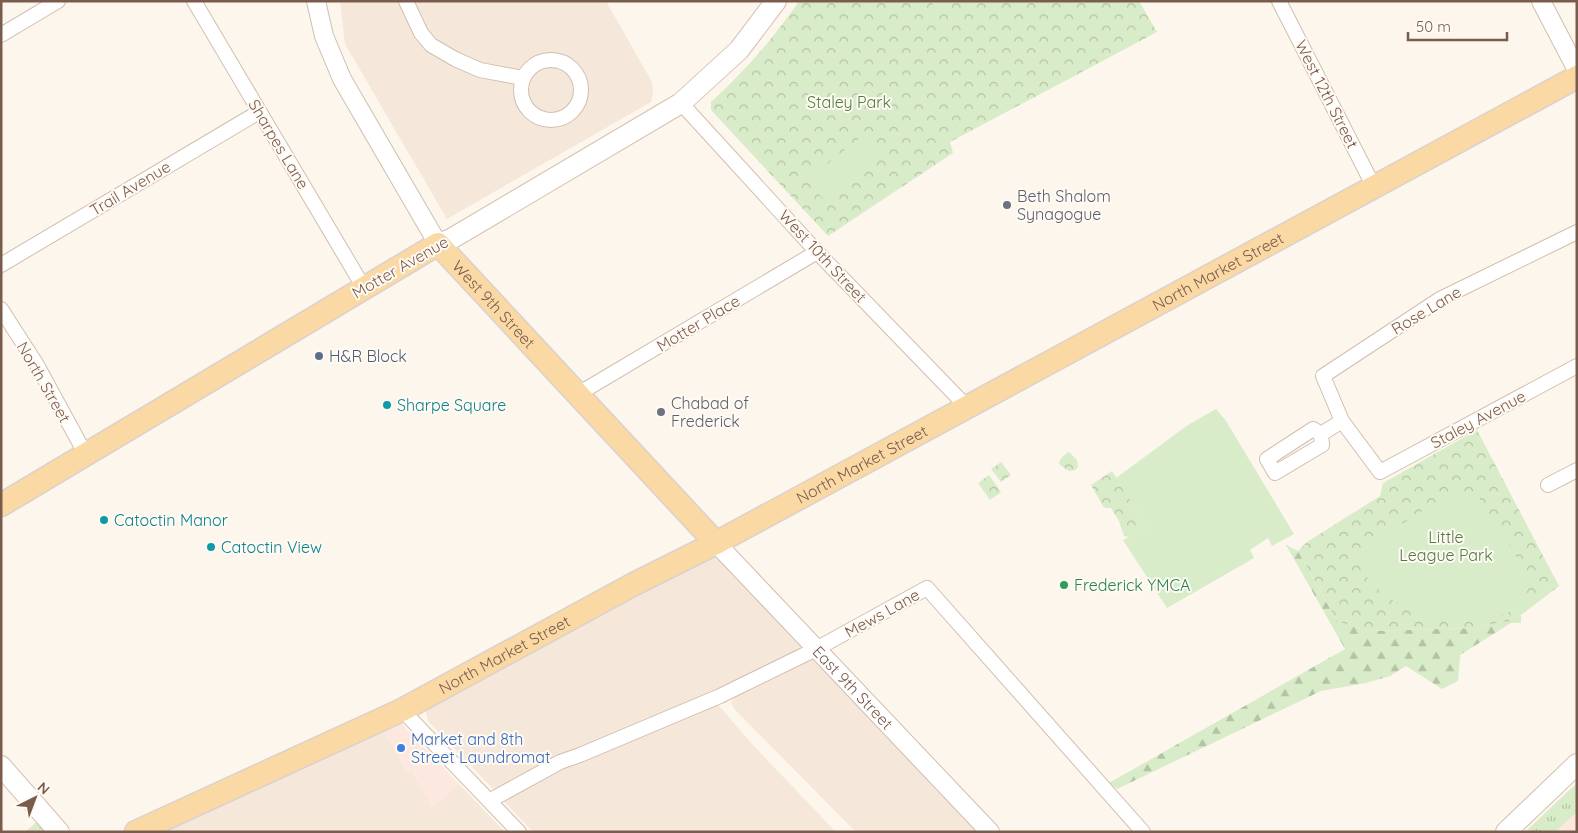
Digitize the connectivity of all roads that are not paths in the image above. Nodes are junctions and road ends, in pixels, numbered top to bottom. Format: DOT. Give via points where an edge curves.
graph roads {
  1 [pos="58,1"];
  2 [pos="194,1"];
  3 [pos="316,1"];
  4 [pos="406,1"];
  5 [pos="776,1"];
  6 [pos="1279,1"];
  7 [pos="1541,1"];
  8 [pos="1,35"];
  9 [pos="1577,70"];
  10 [pos="1577,77"];
  11 [pos="523,78"];
  12 [pos="681,103"];
  13 [pos="259,112"];
  14 [pos="1374,187"];
  15 [pos="1577,232"];
  16 [pos="438,244"];
  17 [pos="818,252"];
  18 [pos="1,264"];
  19 [pos="364,288"];
  20 [pos="1,310"];
  21 [pos="1577,366"];
  22 [pos="578,394"];
  23 [pos="967,407"];
  24 [pos="1342,421"];
  25 [pos="1321,434"];
  26 [pos="86,455"];
  27 [pos="1577,470"];
  28 [pos="1548,485"];
  29 [pos="1,505"];
  30 [pos="716,542"];
  31 [pos="816,649"];
  32 [pos="402,710"];
  33 [pos="1577,764"];
  34 [pos="1,766"];
  35 [pos="489,801"];
  36 [pos="59,832"];
  37 [pos="136,832"];
  38 [pos="518,832"];
  39 [pos="990,832"];
  40 [pos="1143,832"];
  41 [pos="1506,832"];
  1 -- 8 [label="street"];
  2 -- 13 [label="street, Sharpes Lane"];
  3 -- 16 [label="street, West 9th Street" via="324,36 342,79"];
  4 -- 11 [label="street" via="421,33 431,45 480,70"];
  5 -- 12 [label="main road, Motter Avenue" via="739,50"];
  6 -- 14 [label="street, West 12th Street"];
  7 -- 9 [label="street"];
  10 -- 14 [label="main road, North Market Street"];
  11 -- 11 [label="street" via="522,99 526,108 538,117 563,118 578,104 581,95 578,76 564,63 554,60 536,64"];
  12 -- 16 [label="main road, Motter Avenue"];
  12 -- 17 [label="street, West 10th Street"];
  13 -- 18 [label="street, Trail Avenue"];
  13 -- 19 [label="street, Sharpes Lane"];
  14 -- 23 [label="main road, North Market Street"];
  15 -- 24 [label="street, Rose Lane" via="1440,299 1324,376"];
  16 -- 19 [label="main road, Motter Avenue"];
  16 -- 22 [label="main road, West 9th Street"];
  17 -- 22 [label="street, Motter Place"];
  17 -- 23 [label="street, West 10th Street"];
  19 -- 26 [label="main road, Motter Avenue"];
  20 -- 26 [label="street, North Street"];
  21 -- 24 [label="street, Staley Avenue" via="1380,472"];
  22 -- 30 [label="main road, West 9th Street"];
  23 -- 30 [label="main road, North Market Street"];
  24 -- 25 [label="street"];
  26 -- 29 [label="main road, Motter Avenue"];
  27 -- 28 [label="street"];
  30 -- 31 [label="street, East 9th Street"];
  30 -- 32 [label="main road, North Market Street"];
  31 -- 35 [label="street, Mews Lane" via="720,696 560,762"];
  31 -- 39 [label="street, East 9th Street"];
  31 -- 40 [label="street, Mews Lane" via="927,588"];
  32 -- 35 [label="street"];
  32 -- 37 [label="main road, North Market Street"];
  33 -- 41 [label="main road"];
  34 -- 36 [label="main road"];
  35 -- 38 [label="street"];
}
